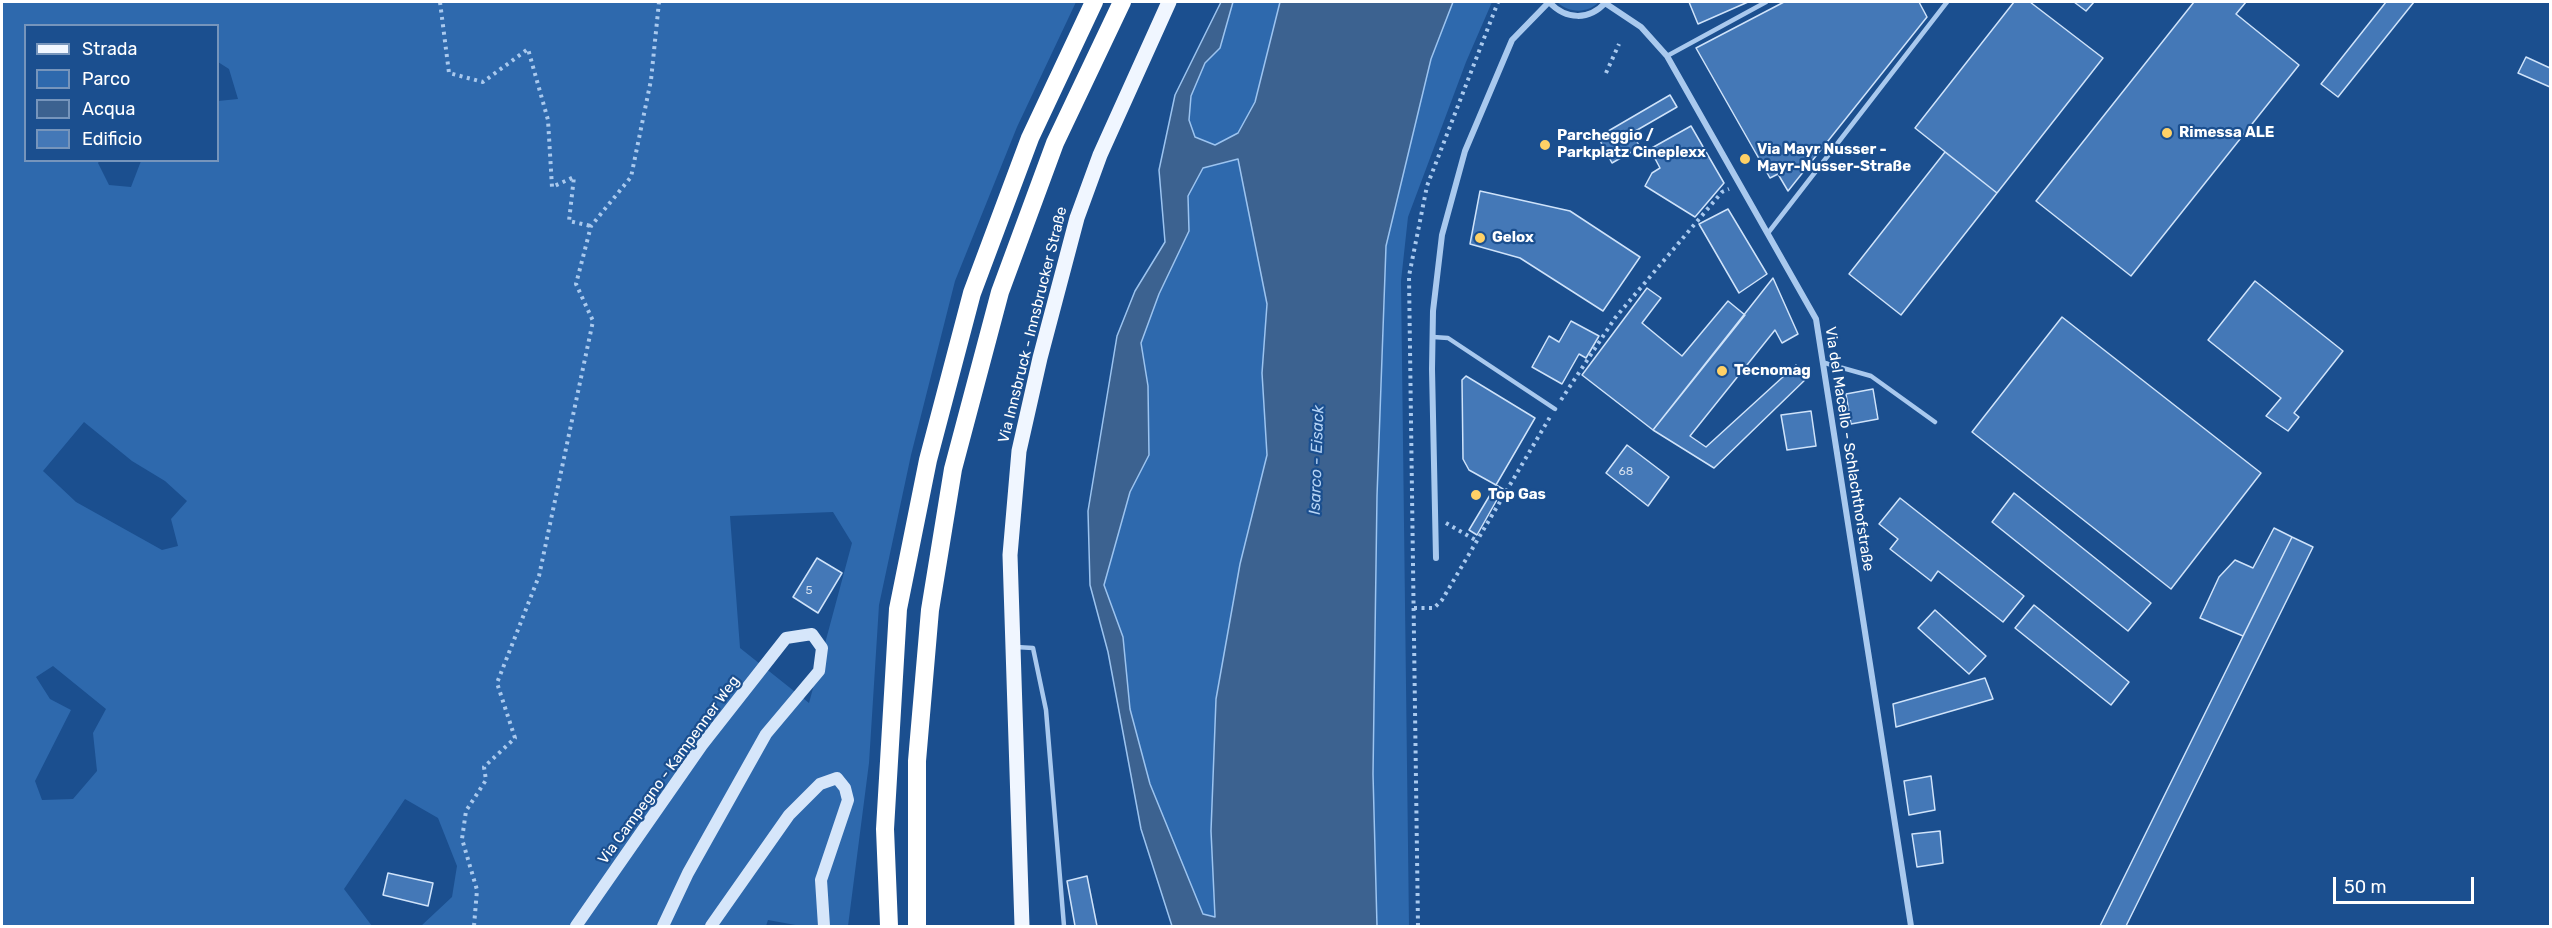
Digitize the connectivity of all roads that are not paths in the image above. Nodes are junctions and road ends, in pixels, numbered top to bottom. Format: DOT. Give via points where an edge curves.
graph roads {
  1 [pos="1094,2"];
  2 [pos="1122,2"];
  3 [pos="1169,2"];
  4 [pos="1549,2"];
  5 [pos="1606,2"];
  6 [pos="1766,2"];
  7 [pos="1947,2"];
  8 [pos="1667,56"];
  9 [pos="1768,233"];
  10 [pos="1433,338"];
  11 [pos="1825,363"];
  12 [pos="1555,409"];
  13 [pos="1935,422"];
  14 [pos="1436,558"];
  15 [pos="1012,646"];
  16 [pos="576,927"];
  17 [pos="663,927"];
  18 [pos="711,927"];
  19 [pos="824,927"];
  20 [pos="889,927"];
  21 [pos="917,927"];
  22 [pos="1022,927"];
  23 [pos="1064,927"];
  24 [pos="1911,927"];
  1 -- 20 [label="highway" via="1030,138 972,293 928,460 898,609 885,829"];
  2 -- 21 [label="highway" via="1055,143 1000,292 953,469 930,610 918,750"];
  3 -- 15 [label="main road, Via Innsbruck - Innsbrucker Straße" via="1100,155 1077,218 1040,358 1019,451 1010,555"];
  4 -- 5 [label="street" via="1557,10 1578,17 1598,10"];
  4 -- 10 [label="street" via="1512,40 1465,151 1442,235"];
  5 -- 8 [label="street, Via del Macello - Schlachthofstraße" via="1641,27"];
  6 -- 8 [label="lane"];
  7 -- 9 [label="lane"];
  8 -- 9 [label="street, Via del Macello - Schlachthofstraße"];
  9 -- 11 [label="street, Via del Macello - Schlachthofstraße" via="1816,319"];
  10 -- 12 [label="lane" via="1448,338"];
  10 -- 14 [label="street"];
  11 -- 13 [label="lane" via="1871,376"];
  11 -- 24 [label="street, Via del Macello - Schlachthofstraße"];
  15 -- 22 [label="main road, Via Innsbruck - Innsbrucker Straße"];
  15 -- 23 [label="lane" via="1033,648 1046,710"];
  16 -- 17 [label="street, Via Campegno - Kampenner Weg" via="702,745 786,638 812,634 822,648 819,671 766,734 688,873"];
  18 -- 19 [label="street" via="789,815 820,784 837,778 848,800 821,880"];
}
